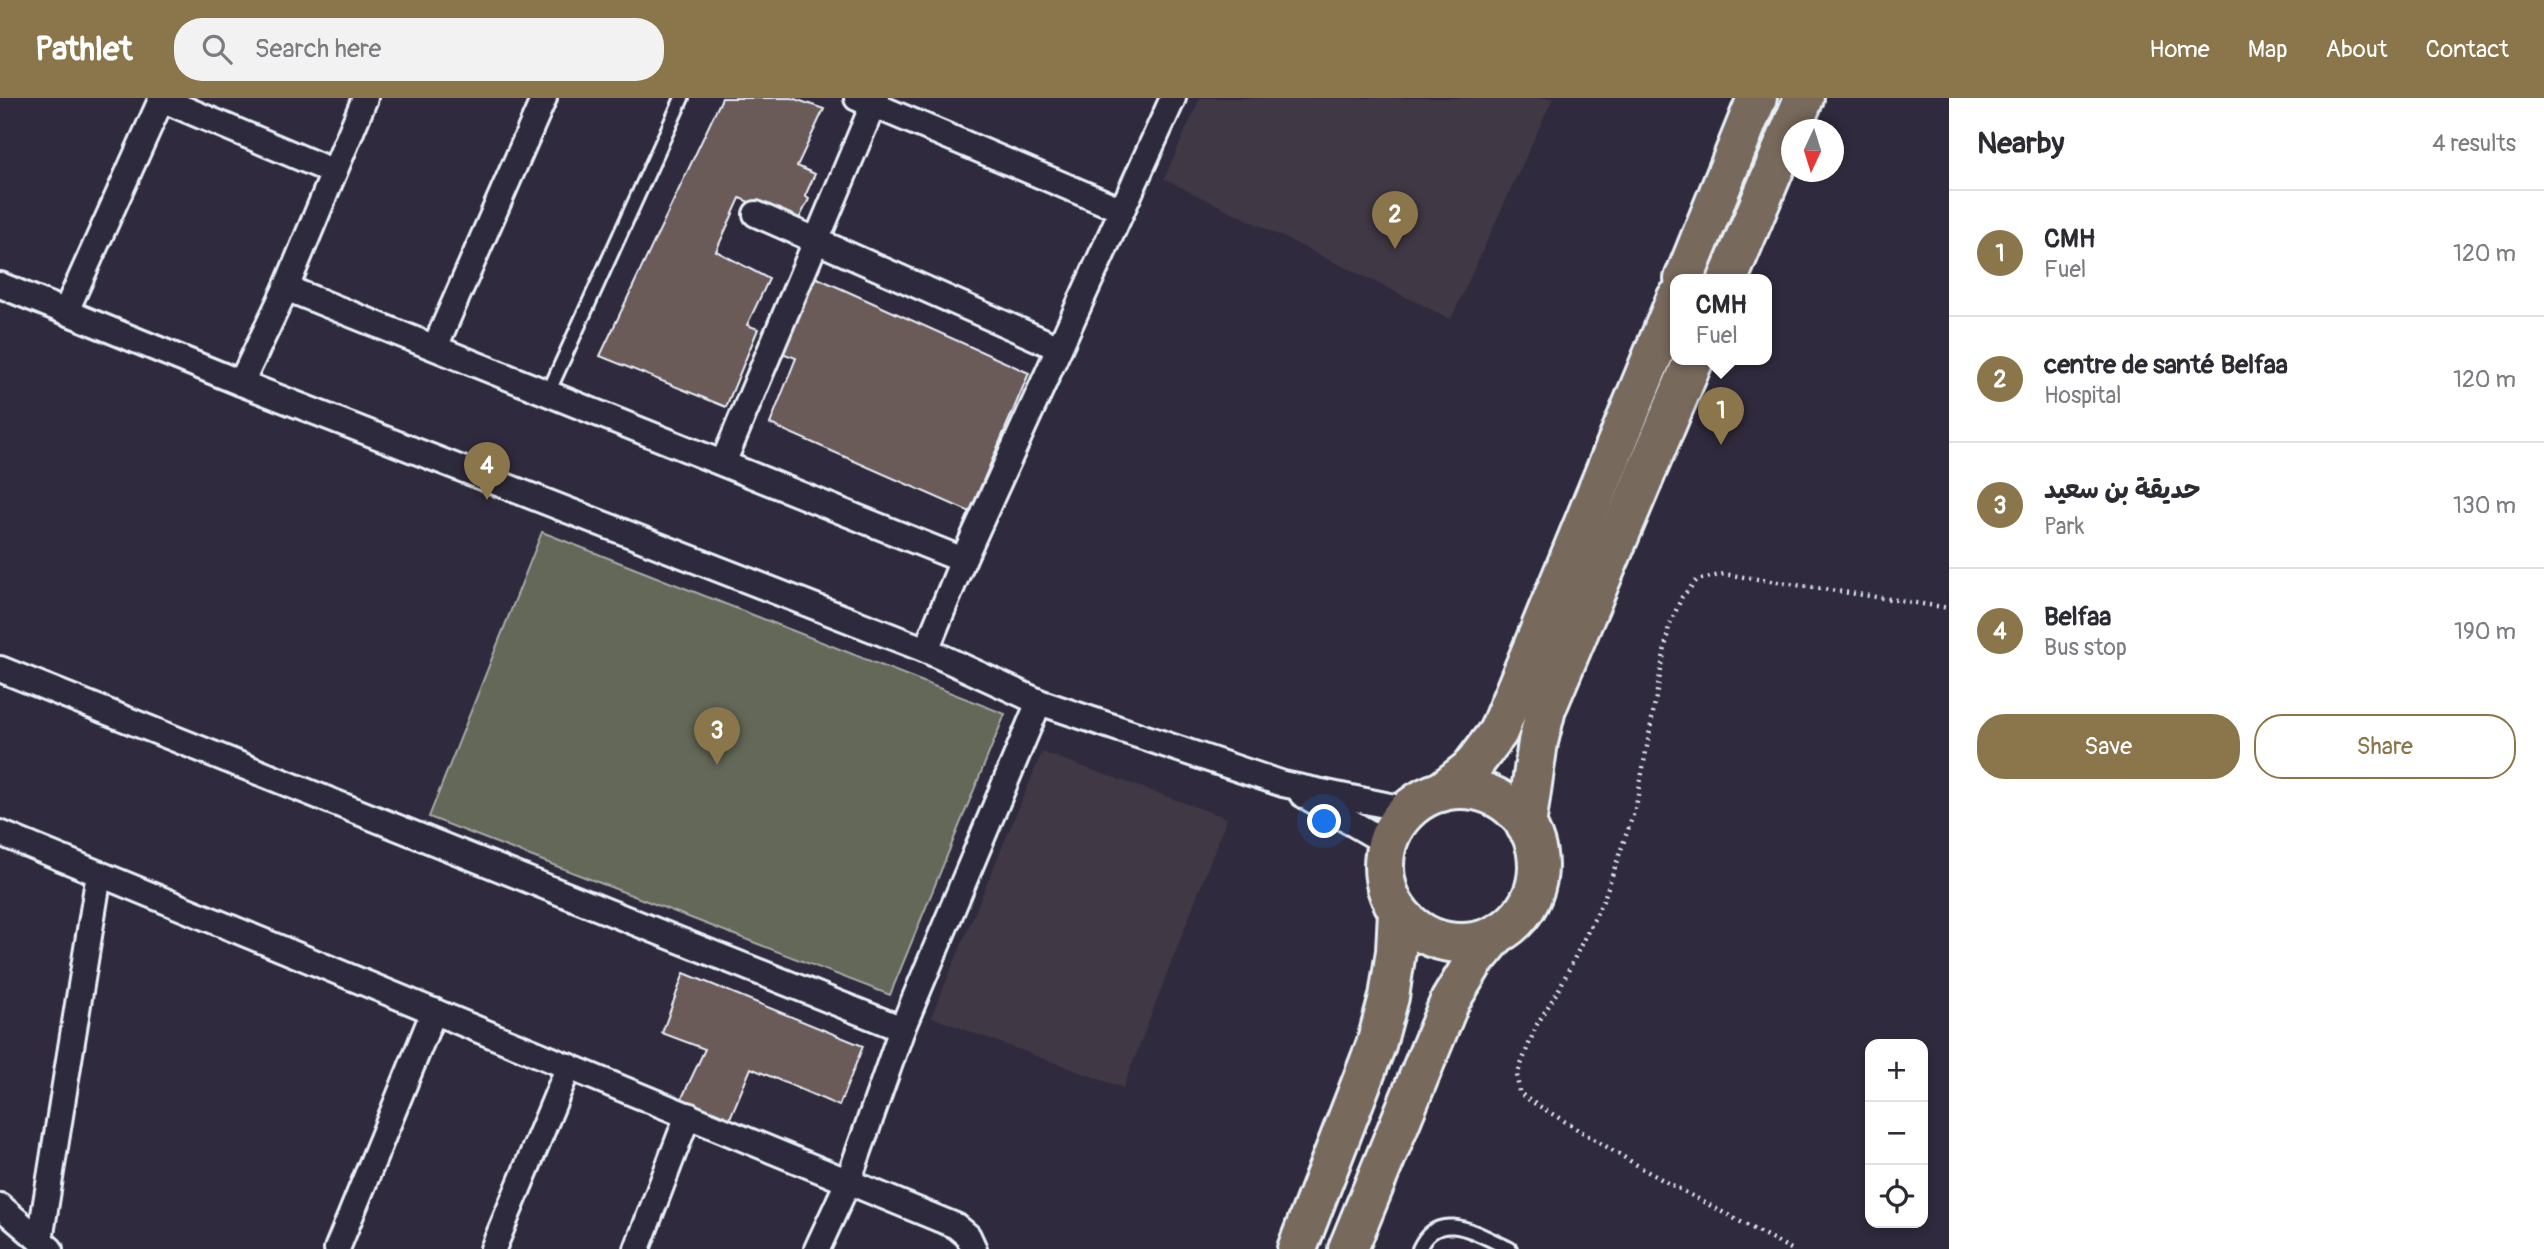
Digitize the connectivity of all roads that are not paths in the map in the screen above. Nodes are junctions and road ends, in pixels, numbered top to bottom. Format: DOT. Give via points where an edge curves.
graph roads {
  1 [pos="161,98"];
  2 [pos="365,98"];
  3 [pos="544,98"];
  4 [pos="682,98"];
  5 [pos="1174,98"];
  6 [pos="1757,98"];
  7 [pos="1804,98"];
  8 [pos="869,100"];
  9 [pos="334,172"];
  10 [pos="1122,210"];
  11 [pos="756,214"];
  12 [pos="815,240"];
  13 [pos="1686,274"];
  14 [pos="1730,274"];
  15 [pos="0,285"];
  16 [pos="286,288"];
  17 [pos="66,311"];
  18 [pos="1670,311"];
  19 [pos="435,348"];
  20 [pos="1059,348"];
  21 [pos="1691,365"];
  22 [pos="241,383"];
  23 [pos="548,393"];
  24 [pos="723,463"];
  25 [pos="962,560"];
  26 [pos="926,650"];
  27 [pos="0,669"];
  28 [pos="1039,702"];
  29 [pos="1283,784"];
  30 [pos="1425,801"];
  31 [pos="1526,826"];
  32 [pos="0,833"];
  33 [pos="1387,844"];
  34 [pos="99,874"];
  35 [pos="1398,911"];
  36 [pos="1497,934"];
  37 [pos="434,1011"];
  38 [pos="902,1029"];
  39 [pos="569,1066"];
  40 [pos="688,1115"];
  41 [pos="848,1182"];
  42 [pos="0,1206"];
  43 [pos="45,1244"];
  44 [pos="337,1249"];
  45 [pos="493,1249"];
  46 [pos="636,1249"];
  47 [pos="817,1249"];
  48 [pos="974,1249"];
  49 [pos="1297,1249"];
  50 [pos="1348,1249"];
  51 [pos="1419,1249"];
  52 [pos="1510,1249"];
  1 -- 9 [label="street"];
  1 -- 17 [label="street"];
  2 -- 9 [label="street"];
  3 -- 19 [label="street"];
  4 -- 23 [label="lane"];
  5 -- 10 [label="street"];
  6 -- 13 [label="highway"];
  7 -- 14 [label="highway"];
  8 -- 10 [label="street"];
  8 -- 12 [label="street"];
  9 -- 16 [label="street"];
  10 -- 20 [label="street"];
  11 -- 12 [label="street"];
  12 -- 20 [label="street"];
  12 -- 24 [label="street"];
  15 -- 17 [label="street"];
  16 -- 19 [label="street"];
  16 -- 22 [label="street"];
  17 -- 22 [label="street"];
  18 -- 30 [label="highway" via="1497,732 1469,769"];
  19 -- 23 [label="street"];
  20 -- 25 [label="street"];
  21 -- 31 [label="highway" via="1546,709"];
  22 -- 26 [label="street"];
  23 -- 24 [label="street"];
  24 -- 25 [label="street"];
  25 -- 26 [label="street"];
  26 -- 28 [label="street"];
  27 -- 38 [label="street"];
  28 -- 29 [label="street"];
  28 -- 38 [label="street"];
  29 -- 30 [label="street"];
  29 -- 33 [label="street"];
  30 -- 31 [label="highway" via="1460,789 1480,792 1498,799"];
  30 -- 33 [label="highway" via="1396,824"];
  31 -- 36 [label="highway" via="1535,843 1536,882 1519,917"];
  32 -- 34 [label="street"];
  33 -- 35 [label="highway" via="1385,878"];
  34 -- 37 [label="street"];
  34 -- 43 [label="street"];
  35 -- 36 [label="highway" via="1423,933 1439,940 1473,942"];
  35 -- 49 [label="highway" via="1389,997 1376,1045"];
  36 -- 50 [label="highway" via="1450,1001"];
  37 -- 39 [label="street"];
  37 -- 44 [label="street"];
  38 -- 41 [label="street"];
  39 -- 40 [label="street"];
  39 -- 45 [label="street"];
  40 -- 41 [label="street"];
  40 -- 46 [label="street"];
  41 -- 47 [label="street"];
  41 -- 48 [label="street" via="956,1226"];
  42 -- 43 [label="street"];
  51 -- 52 [label="lane" via="1425,1235 1440,1226 1463,1228"];
}
